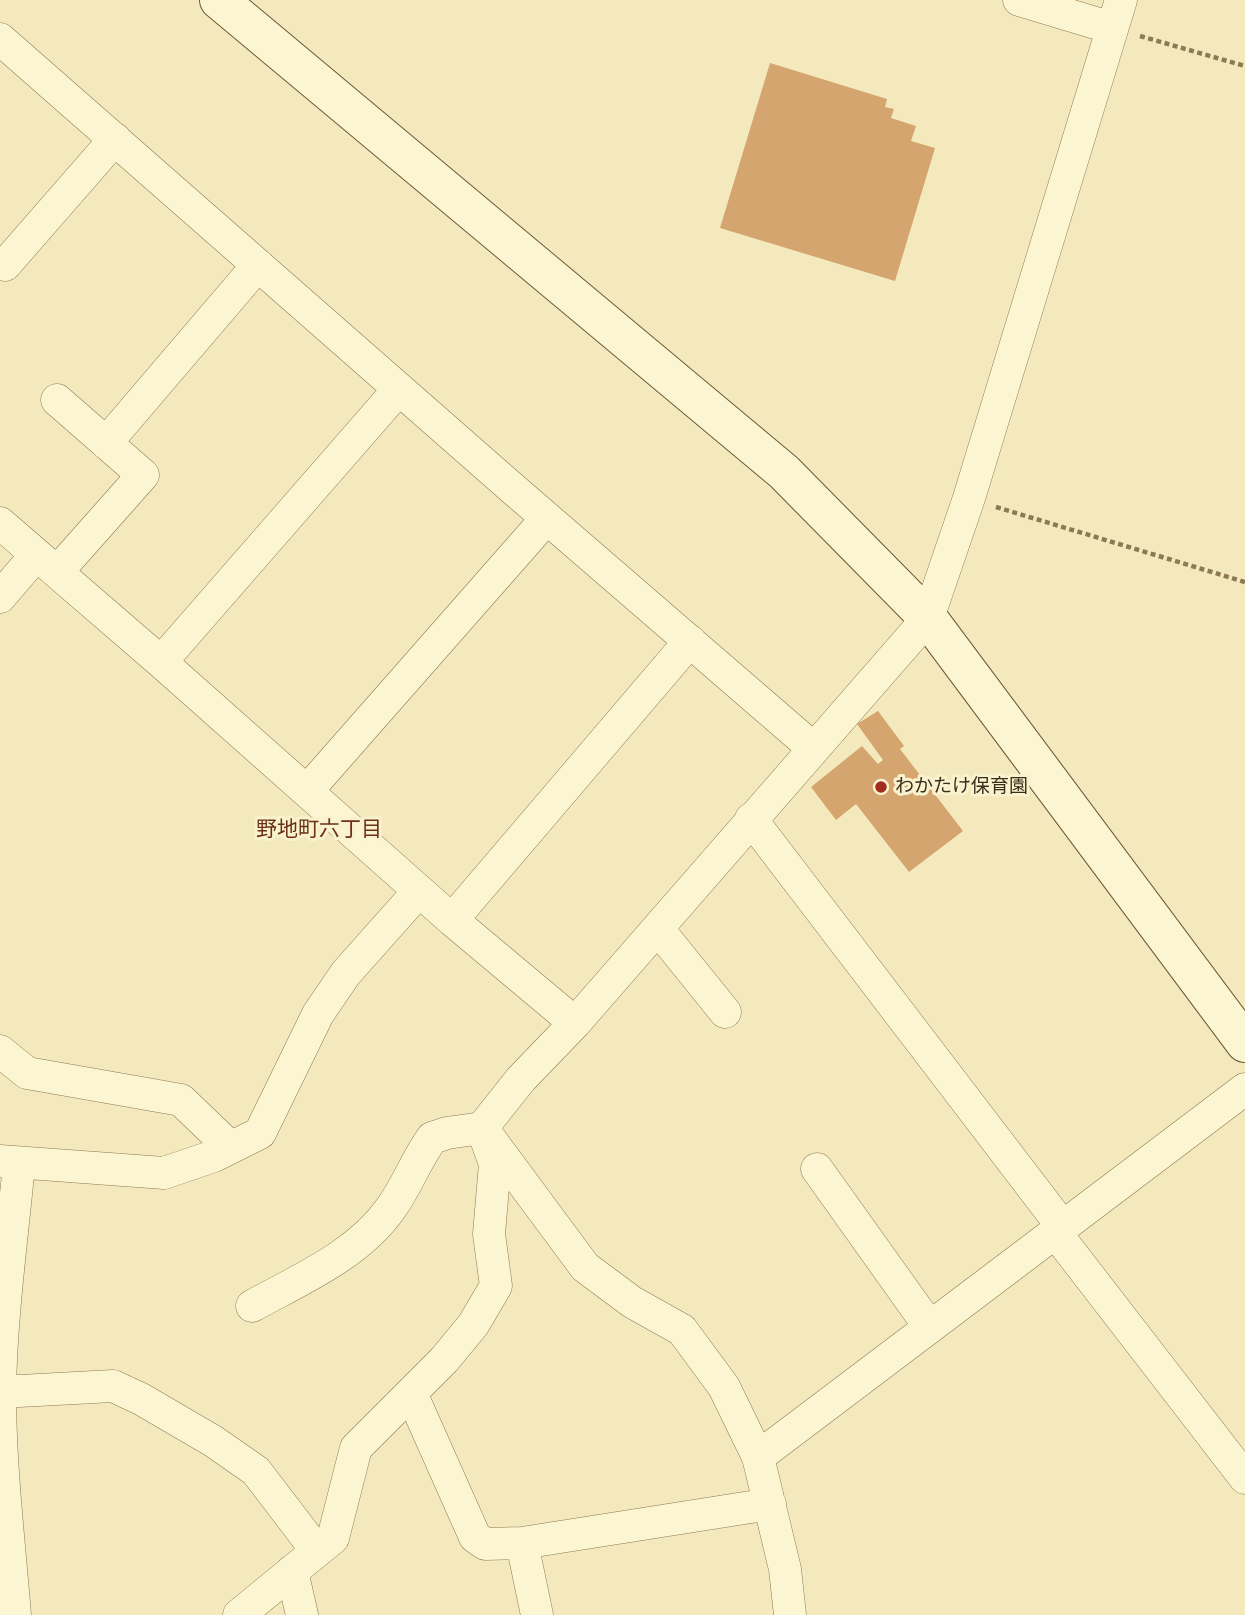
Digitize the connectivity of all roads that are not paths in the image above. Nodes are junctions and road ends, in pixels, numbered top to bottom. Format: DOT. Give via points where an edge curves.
graph roads {
  1 [pos="219,0"];
  2 [pos="1019,0"];
  3 [pos="1117,14"];
  4 [pos="0,39"];
  5 [pos="115,139"];
  6 [pos="5,265"];
  7 [pos="258,265"];
  8 [pos="399,389"];
  9 [pos="57,400"];
  10 [pos="106,443"];
  11 [pos="547,518"];
  12 [pos="0,523"];
  13 [pos="47,564"];
  14 [pos="0,597"];
  15 [pos="928,618"];
  16 [pos="690,641"];
  17 [pos="162,662"];
  18 [pos="813,748"];
  19 [pos="307,791"];
  20 [pos="751,819"];
  21 [pos="419,891"];
  22 [pos="452,920"];
  23 [pos="658,929"];
  24 [pos="725,1012"];
  25 [pos="575,1023"];
  26 [pos="1245,1043"];
  27 [pos="0,1051"];
  28 [pos="1245,1089"];
  29 [pos="482,1128"];
  30 [pos="229,1147"];
  31 [pos="10,1162"];
  32 [pos="817,1169"];
  33 [pos="1059,1229"];
  34 [pos="3,1304"];
  35 [pos="252,1306"];
  36 [pos="929,1326"];
  37 [pos="0,1392"];
  38 [pos="411,1393"];
  39 [pos="758,1457"];
  40 [pos="1245,1478"];
  41 [pos="769,1504"];
  42 [pos="522,1543"];
  43 [pos="317,1551"];
  44 [pos="292,1571"];
  45 [pos="15,1615"];
  46 [pos="239,1615"];
  47 [pos="302,1615"];
  48 [pos="537,1615"];
  49 [pos="790,1615"];
  1 -- 15 [label="street" via="784,472"];
  2 -- 3 [label="street"];
  3 -- 15 [label="street"];
  4 -- 5 [label="street"];
  5 -- 6 [label="street"];
  5 -- 7 [label="street"];
  7 -- 8 [label="street"];
  7 -- 10 [label="street"];
  8 -- 11 [label="street"];
  8 -- 17 [label="street"];
  9 -- 10 [label="street"];
  10 -- 13 [label="street" via="143,475"];
  11 -- 16 [label="street"];
  11 -- 19 [label="street"];
  12 -- 13 [label="street"];
  13 -- 14 [label="street"];
  13 -- 17 [label="street"];
  15 -- 18 [label="street"];
  15 -- 26 [label="street"];
  16 -- 18 [label="street"];
  16 -- 22 [label="street"];
  17 -- 19 [label="street"];
  18 -- 20 [label="street"];
  19 -- 21 [label="street"];
  20 -- 23 [label="street"];
  20 -- 33 [label="street"];
  21 -- 22 [label="street"];
  21 -- 30 [label="street" via="345,974 318,1014 260,1133"];
  22 -- 25 [label="street"];
  23 -- 24 [label="street"];
  23 -- 25 [label="street"];
  25 -- 29 [label="street"];
  27 -- 30 [label="street" via="27,1073 181,1100"];
  28 -- 33 [label="street"];
  29 -- 35 [label="street" via="432,1138 391,1208 366,1238"];
  29 -- 38 [label="street" via="495,1164 489,1234 496,1286 473,1325"];
  29 -- 39 [label="street" via="585,1267 681,1330 724,1387"];
  30 -- 31 [label="street" via="164,1172"];
  31 -- 34 [label="street"];
  32 -- 36 [label="street"];
  33 -- 36 [label="street"];
  33 -- 40 [label="street"];
  34 -- 37 [label="street"];
  36 -- 39 [label="street"];
  37 -- 43 [label="street" via="113,1386 141,1399 256,1471"];
  37 -- 45 [label="street"];
  38 -- 42 [label="street" via="475,1537 485,1544"];
  38 -- 43 [label="street" via="356,1448 333,1538"];
  39 -- 41 [label="street"];
  41 -- 42 [label="street"];
  41 -- 49 [label="street" via="785,1569"];
  42 -- 48 [label="street"];
  43 -- 44 [label="street"];
  44 -- 46 [label="street"];
  44 -- 47 [label="street"];
}
